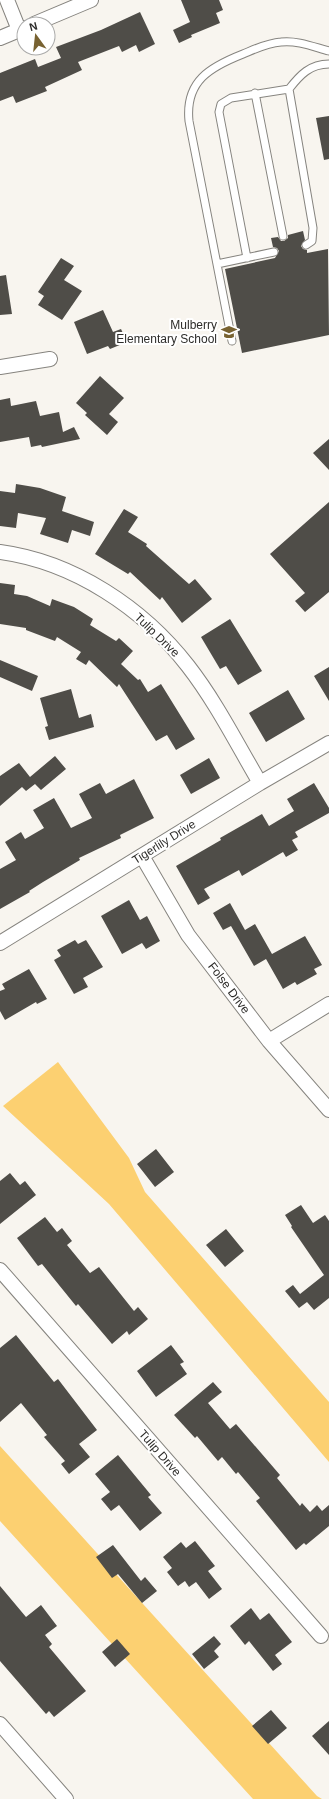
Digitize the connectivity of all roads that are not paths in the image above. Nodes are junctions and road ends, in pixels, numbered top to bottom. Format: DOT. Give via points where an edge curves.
graph roads {
  1 [pos="7,0"];
  2 [pos="91,0"];
  3 [pos="53,16"];
  4 [pos="16,19"];
  5 [pos="16,31"];
  6 [pos="0,38"];
  7 [pos="329,51"];
  8 [pos="329,64"];
  9 [pos="289,89"];
  10 [pos="255,93"];
  11 [pos="283,236"];
  12 [pos="306,245"];
  13 [pos="274,252"];
  14 [pos="247,258"];
  15 [pos="217,264"];
  16 [pos="232,341"];
  17 [pos="50,359"];
  18 [pos="0,367"];
  19 [pos="0,552"];
  20 [pos="329,743"];
  21 [pos="260,783"];
  22 [pos="142,856"];
  23 [pos="0,944"];
  24 [pos="329,1004"];
  25 [pos="269,1041"];
  26 [pos="329,1110"];
  27 [pos="0,1270"];
  28 [pos="321,1636"];
  29 [pos="0,1724"];
  30 [pos="66,1799"];
  1 -- 4 [label="street"];
  2 -- 3 [label="street"];
  5 -- 6 [label="street"];
  7 -- 15 [label="lane" via="293,42 265,45 212,68 194,87 189,99 189,121"];
  8 -- 9 [label="lane" via="308,69"];
  9 -- 10 [label="lane"];
  9 -- 12 [label="lane" via="313,228 312,241"];
  10 -- 11 [label="lane"];
  10 -- 14 [label="lane" via="225,100 219,108"];
  13 -- 14 [label="lane"];
  14 -- 15 [label="lane"];
  15 -- 16 [label="lane"];
  17 -- 18 [label="street"];
  19 -- 21 [label="street, Tulip Drive" via="35,560 70,573 120,601 145,621 189,667"];
  20 -- 21 [label="street, Tigerlily Drive"];
  21 -- 22 [label="street, Tigerlily Drive"];
  22 -- 23 [label="street, Tigerlily Drive"];
  22 -- 25 [label="street, Folse Drive" via="188,935"];
  24 -- 25 [label="street"];
  25 -- 26 [label="street, Folse Drive"];
  27 -- 28 [label="street, Tulip Drive"];
  29 -- 30 [label="street"];
}
